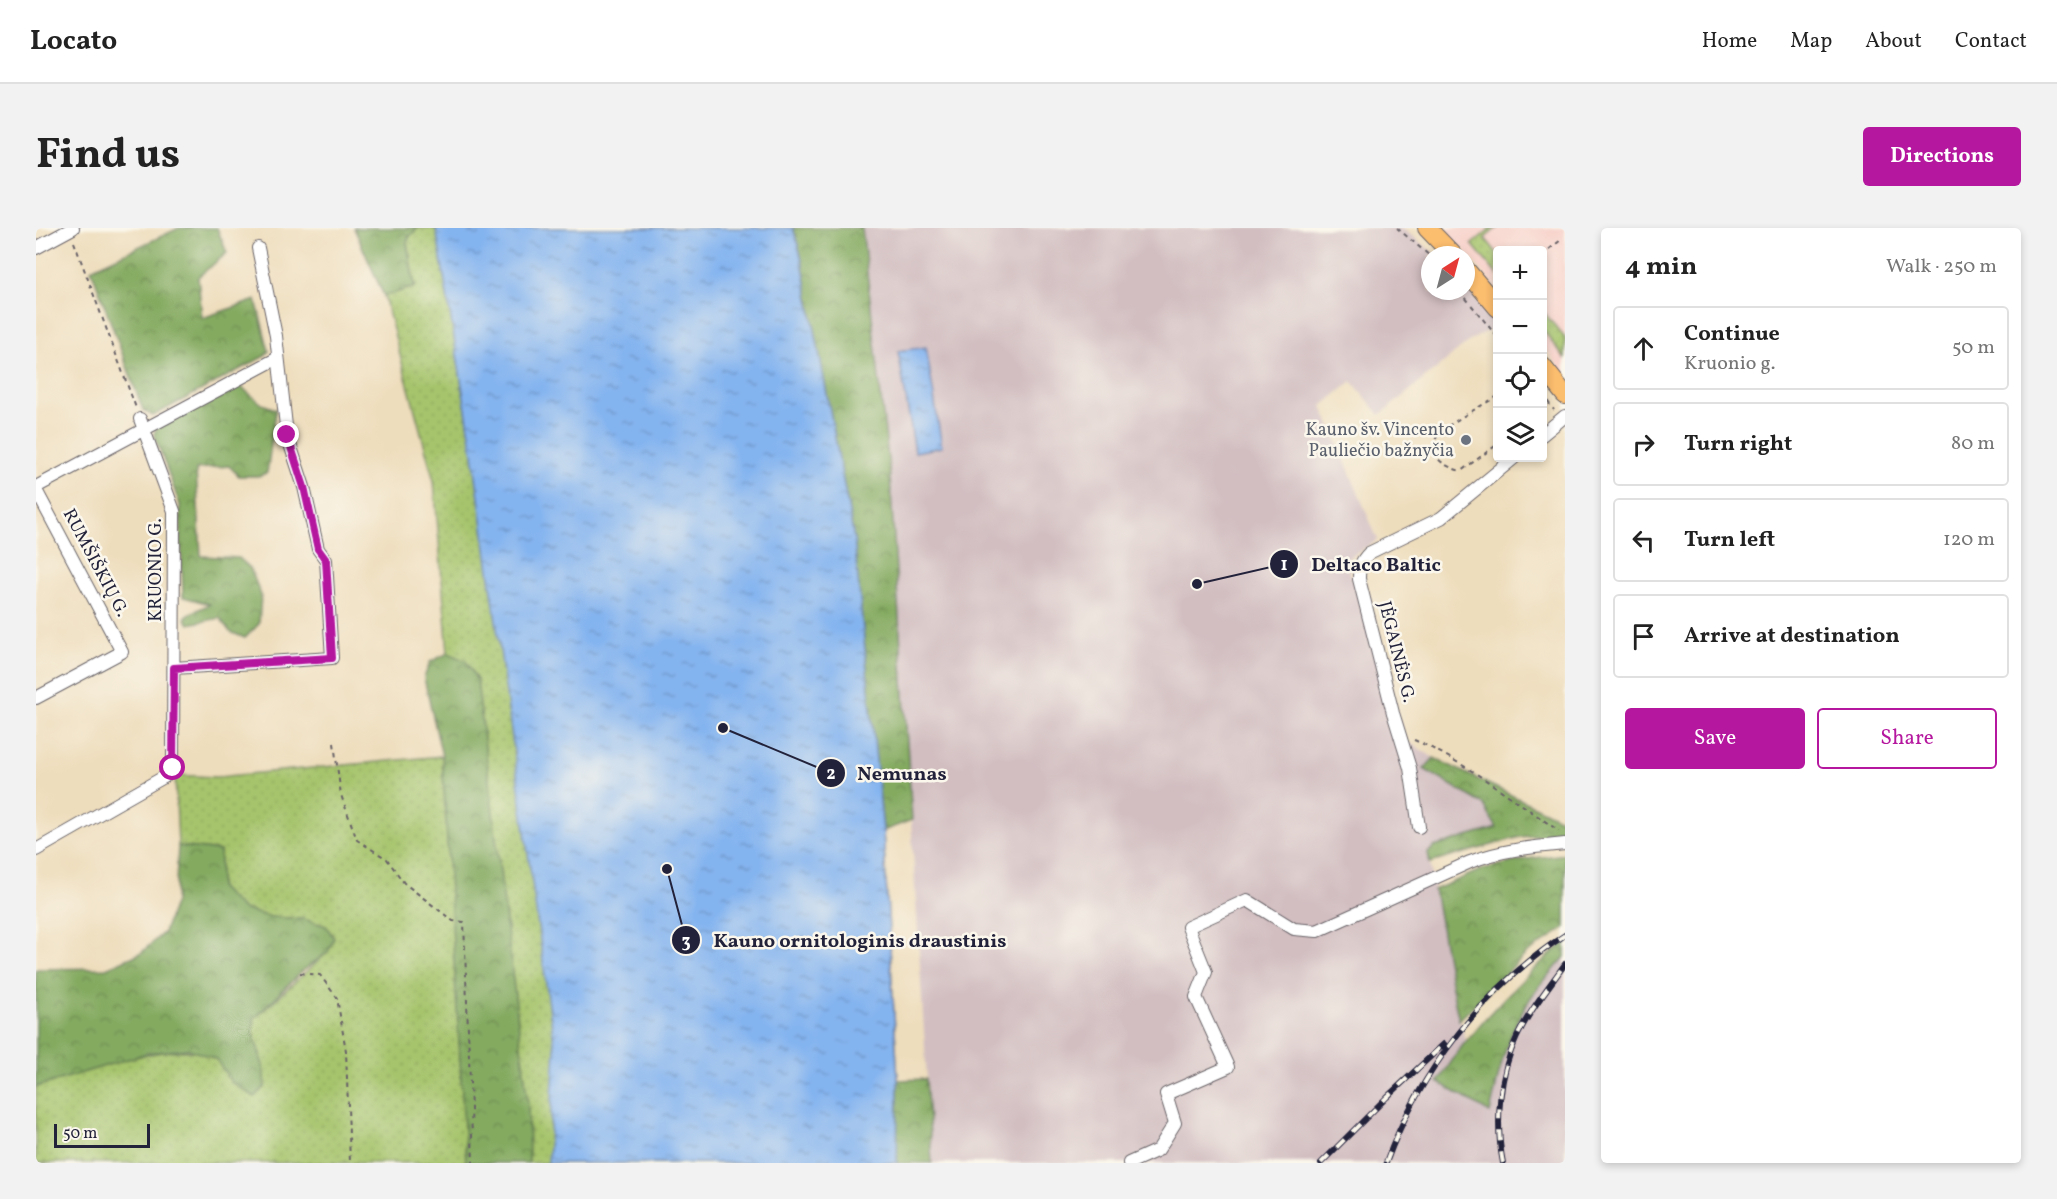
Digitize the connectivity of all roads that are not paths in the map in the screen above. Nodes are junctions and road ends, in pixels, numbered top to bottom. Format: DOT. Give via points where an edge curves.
graph roads {
  1 [pos="1427,228"];
  2 [pos="71,229"];
  3 [pos="1444,246"];
  4 [pos="36,248"];
  5 [pos="258,248"];
  6 [pos="1475,281"];
  7 [pos="1493,303"];
  8 [pos="278,358"];
  9 [pos="1547,372"];
  10 [pos="1565,395"];
  11 [pos="1565,416"];
  12 [pos="142,424"];
  13 [pos="1547,431"];
  14 [pos="1509,462"];
  15 [pos="36,488"];
  16 [pos="174,668"];
  17 [pos="36,698"];
  18 [pos="1419,827"];
  19 [pos="1565,844"];
  20 [pos="36,850"];
  21 [pos="1129,1163"];
  1 -- 3 [label="main road"];
  2 -- 4 [label="street"];
  5 -- 8 [label="street"];
  6 -- 7 [label="main road"];
  8 -- 12 [label="street"];
  8 -- 16 [label="street" via="287,435 318,549 326,560 332,658"];
  9 -- 10 [label="main road"];
  11 -- 13 [label="street"];
  12 -- 15 [label="street"];
  12 -- 16 [label="street, KRUONIO G." via="174,511"];
  14 -- 18 [label="street, JĖGAINĖS G." via="1441,518 1369,553 1359,568 1410,768"];
  15 -- 17 [label="street, RUMŠIŠKIŲ G." via="122,652"];
  16 -- 20 [label="street, KRUONIO G." via="175,756 171,773"];
  19 -- 21 [label="street" via="1492,854 1317,931 1294,930 1247,900 1188,927 1206,972 1196,997 1228,1067 1166,1094 1175,1123 1158,1150"];
}
